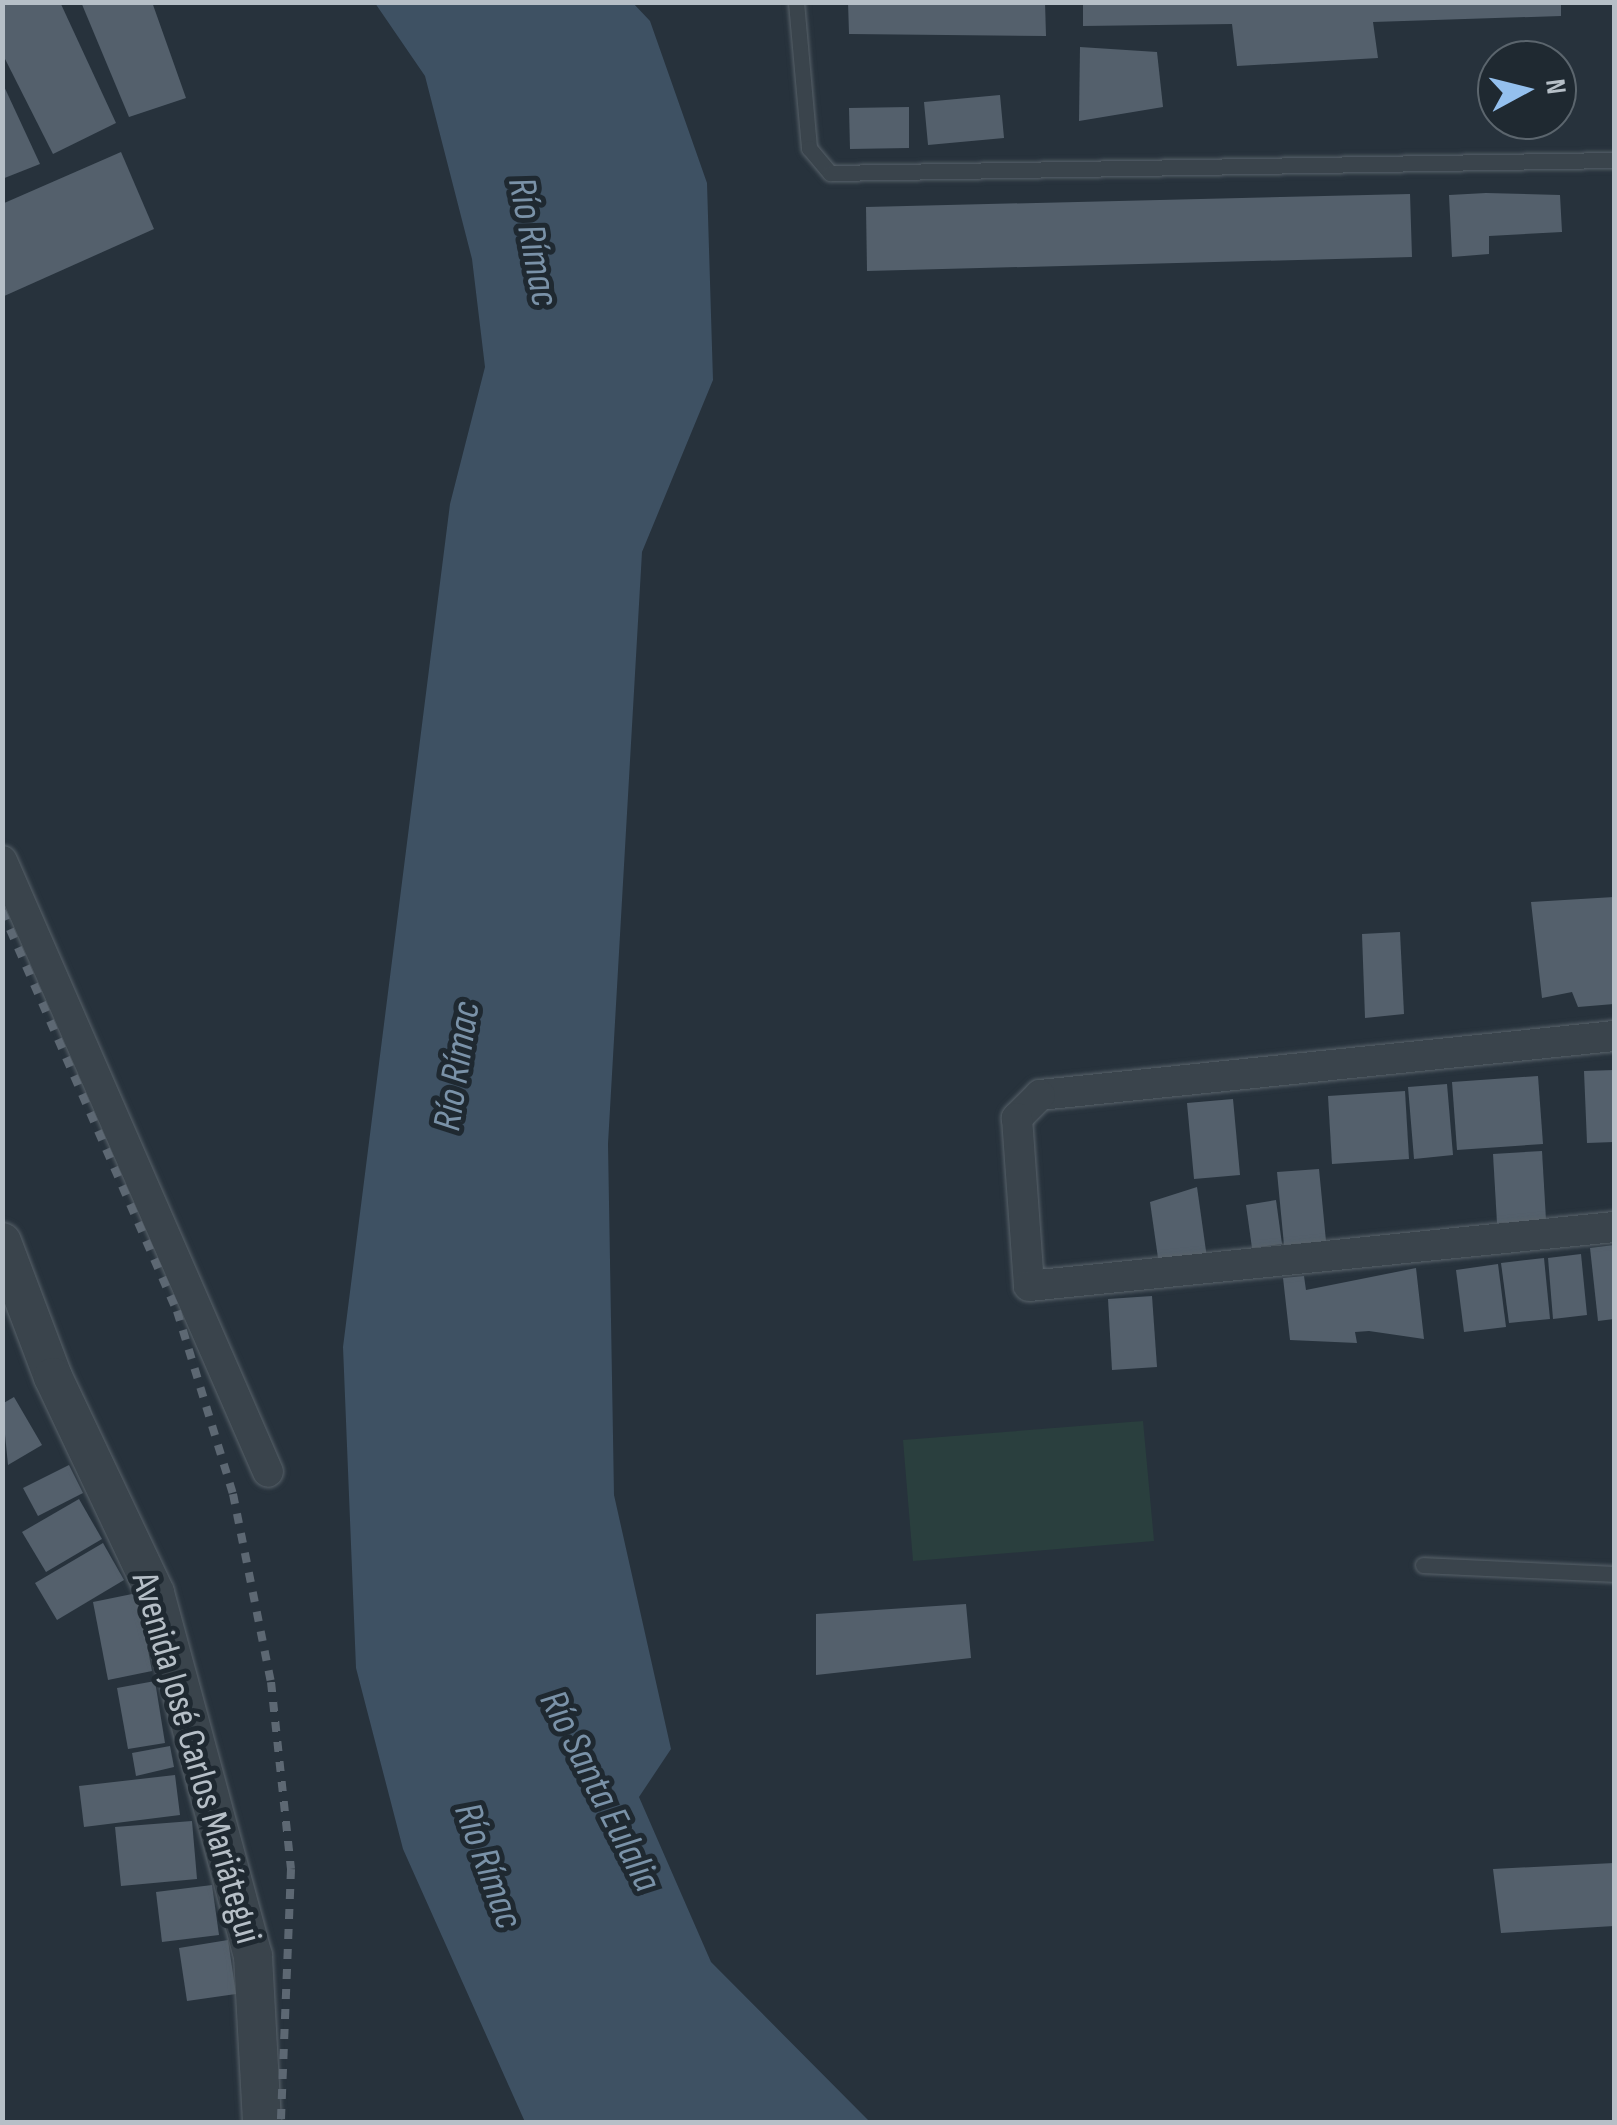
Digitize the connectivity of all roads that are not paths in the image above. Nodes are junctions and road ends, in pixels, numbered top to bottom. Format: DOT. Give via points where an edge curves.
graph roads {
  1 [pos="796,2"];
  2 [pos="1614,160"];
  3 [pos="2,861"];
  4 [pos="1614,1036"];
  5 [pos="1614,1227"];
  6 [pos="2,1242"];
  7 [pos="268,1472"];
  8 [pos="1424,1565"];
  9 [pos="1614,1574"];
  10 [pos="262,2122"];
  1 -- 2 [label="lane" via="809,148 830,174"];
  3 -- 7 [label="street"];
  4 -- 5 [label="street" via="1040,1095 1017,1118 1029,1286"];
  6 -- 10 [label="street, Avenida José Carlos Mariátegui" via="53,1377 155,1593 253,1956"];
  8 -- 9 [label="lane"];
}
